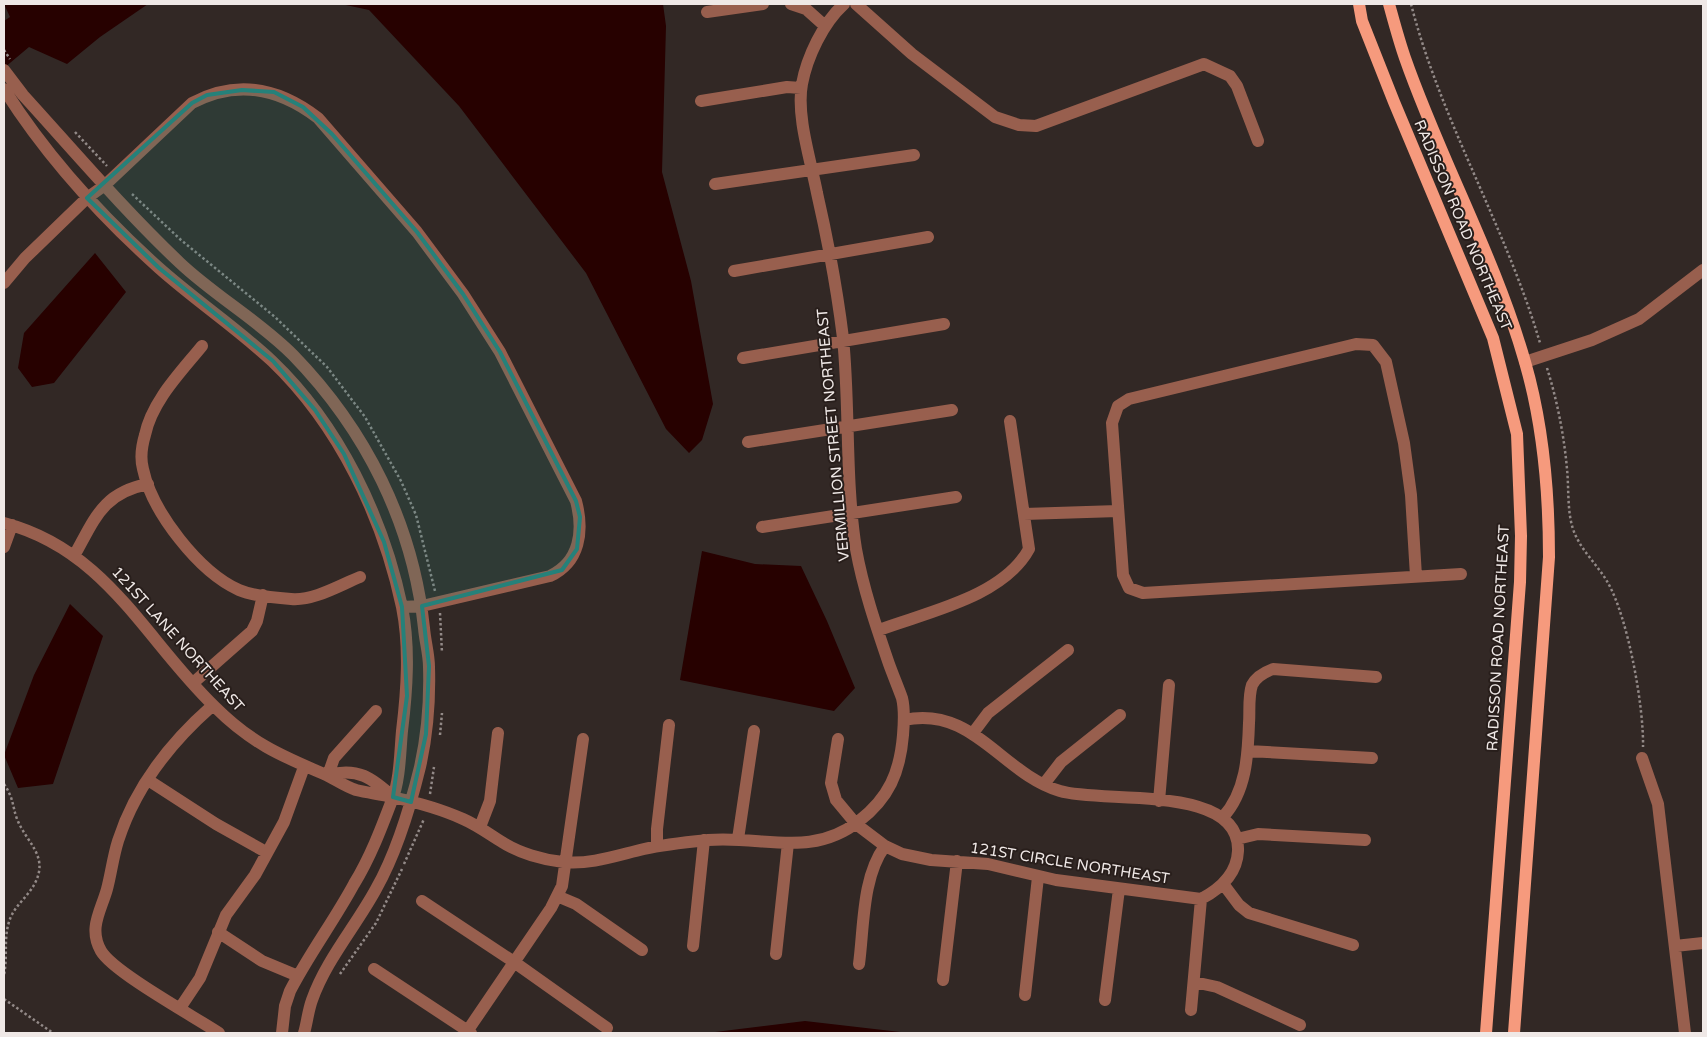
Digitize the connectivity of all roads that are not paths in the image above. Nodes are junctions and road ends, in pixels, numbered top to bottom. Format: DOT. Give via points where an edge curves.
graph roads {
  1 [pos="763,4"];
  2 [pos="791,4"];
  3 [pos="844,4"];
  4 [pos="856,4"];
  5 [pos="1359,4"];
  6 [pos="1389,4"];
  7 [pos="707,12"];
  8 [pos="825,26"];
  9 [pos="6,67"];
  10 [pos="801,88"];
  11 [pos="4,89"];
  12 [pos="701,102"];
  13 [pos="1258,140"];
  14 [pos="914,155"];
  15 [pos="812,169"];
  16 [pos="715,184"];
  17 [pos="105,185"];
  18 [pos="87,198"];
  19 [pos="928,237"];
  20 [pos="831,255"];
  21 [pos="1703,270"];
  22 [pos="734,271"];
  23 [pos="4,282"];
  24 [pos="944,324"];
  25 [pos="843,342"];
  26 [pos="202,346"];
  27 [pos="743,358"];
  28 [pos="1525,362"];
  29 [pos="952,410"];
  30 [pos="1010,421"];
  31 [pos="848,426"];
  32 [pos="748,442"];
  33 [pos="148,484"];
  34 [pos="956,497"];
  35 [pos="1118,510"];
  36 [pos="853,513"];
  37 [pos="1024,514"];
  38 [pos="8,524"];
  39 [pos="762,527"];
  40 [pos="4,547"];
  41 [pos="74,556"];
  42 [pos="1461,574"];
  43 [pos="1416,576"];
  44 [pos="360,577"];
  45 [pos="263,595"];
  46 [pos="422,606"];
  47 [pos="402,607"];
  48 [pos="879,630"];
  49 [pos="1068,650"];
  50 [pos="1376,677"];
  51 [pos="193,683"];
  52 [pos="1169,685"];
  53 [pos="212,706"];
  54 [pos="376,711"];
  55 [pos="1120,715"];
  56 [pos="904,720"];
  57 [pos="669,725"];
  58 [pos="754,731"];
  59 [pos="498,733"];
  60 [pos="973,733"];
  61 [pos="583,739"];
  62 [pos="838,740"];
  63 [pos="1248,750"];
  64 [pos="1372,758"];
  65 [pos="1642,758"];
  66 [pos="304,767"];
  67 [pos="328,776"];
  68 [pos="148,780"];
  69 [pos="1044,784"];
  70 [pos="393,797"];
  71 [pos="1159,801"];
  72 [pos="411,802"];
  73 [pos="1223,817"];
  74 [pos="856,824"];
  75 [pos="480,827"];
  76 [pos="738,839"];
  77 [pos="1237,839"];
  78 [pos="704,840"];
  79 [pos="1365,840"];
  80 [pos="788,843"];
  81 [pos="657,846"];
  82 [pos="885,846"];
  83 [pos="266,852"];
  84 [pos="957,861"];
  85 [pos="566,862"];
  86 [pos="1038,877"];
  87 [pos="1224,884"];
  88 [pos="1120,889"];
  89 [pos="557,896"];
  90 [pos="1201,899"];
  91 [pos="422,901"];
  92 [pos="218,932"];
  93 [pos="1703,943"];
  94 [pos="1353,944"];
  95 [pos="693,946"];
  96 [pos="1675,946"];
  97 [pos="642,950"];
  98 [pos="776,954"];
  99 [pos="514,962"];
  100 [pos="859,964"];
  101 [pos="374,969"];
  102 [pos="298,976"];
  103 [pos="943,980"];
  104 [pos="1194,982"];
  105 [pos="1025,995"];
  106 [pos="1105,1000"];
  107 [pos="180,1008"];
  108 [pos="1191,1010"];
  109 [pos="1300,1025"];
  110 [pos="607,1028"];
  111 [pos="468,1032"];
  112 [pos="219,1033"];
  113 [pos="282,1033"];
  114 [pos="304,1033"];
  115 [pos="1486,1033"];
  116 [pos="1514,1033"];
  117 [pos="1685,1033"];
  1 -- 7 [label="street"];
  2 -- 8 [label="street" via="806,9"];
  3 -- 8 [label="street, VERMILLION STREET NORTHEAST"];
  4 -- 13 [label="street" via="912,54 995,117 1018,125 1036,126 1204,64 1230,76"];
  5 -- 115 [label="main road, RADISSON ROAD NORTHEAST" via="1362,21 1394,102 1493,338 1517,434 1520,582"];
  6 -- 28 [label="main road, RADISSON ROAD NORTHEAST" via="1405,58 1509,312"];
  8 -- 10 [label="street, VERMILLION STREET NORTHEAST" via="816,42"];
  9 -- 17 [label="street" via="23,94"];
  10 -- 12 [label="street" via="786,86"];
  10 -- 15 [label="street, VERMILLION STREET NORTHEAST" via="803,128"];
  11 -- 18 [label="street" via="38,139"];
  14 -- 15 [label="street"];
  15 -- 16 [label="street"];
  15 -- 20 [label="street, VERMILLION STREET NORTHEAST"];
  17 -- 18 [label="street"];
  17 -- 46 [label="street" via="182,265 292,354 344,416 364,447 399,518"];
  17 -- 46 [label="street" via="192,104 208,95 242,90 274,92 318,118 438,258 500,352 576,501 580,517 577,549 571,562 562,570 534,580"];
  18 -- 23 [label="street"];
  18 -- 47 [label="street" via="159,268 273,361 315,410 344,454 371,509"];
  19 -- 20 [label="street"];
  20 -- 22 [label="street"];
  20 -- 25 [label="street, VERMILLION STREET NORTHEAST"];
  21 -- 28 [label="street" via="1639,319 1592,340"];
  24 -- 25 [label="street"];
  25 -- 27 [label="street"];
  25 -- 31 [label="street, VERMILLION STREET NORTHEAST"];
  26 -- 33 [label="street" via="150,417 142,450 142,468"];
  28 -- 116 [label="main road, RADISSON ROAD NORTHEAST" via="1543,455 1549,557"];
  29 -- 31 [label="street"];
  30 -- 37 [label="street"];
  31 -- 32 [label="street"];
  31 -- 36 [label="street, VERMILLION STREET NORTHEAST"];
  33 -- 41 [label="street" via="118,493 108,501"];
  33 -- 45 [label="street" via="162,514 212,574 241,591"];
  34 -- 36 [label="street"];
  35 -- 37 [label="street"];
  35 -- 43 [label="street" via="1123,575 1128,588 1143,592"];
  35 -- 43 [label="street" via="1112,423 1118,406 1129,399 1356,344 1372,345 1386,362 1404,443"];
  36 -- 39 [label="street"];
  36 -- 48 [label="street, VERMILLION STREET NORTHEAST" via="863,582"];
  37 -- 48 [label="street" via="1029,549 1021,564 986,588"];
  38 -- 40 [label="street"];
  38 -- 41 [label="street, 121ST LANE NORTHEAST" via="37,534"];
  41 -- 51 [label="street, 121ST LANE NORTHEAST" via="120,598"];
  42 -- 43 [label="street"];
  44 -- 45 [label="street" via="293,599"];
  45 -- 51 [label="street" via="258,621 252,631"];
  46 -- 47 [label="street"];
  46 -- 72 [label="street" via="429,666 426,726"];
  47 -- 70 [label="street" via="407,696"];
  48 -- 56 [label="street, VERMILLION STREET NORTHEAST" via="902,700"];
  49 -- 60 [label="street" via="988,713"];
  50 -- 63 [label="street" via="1273,669 1264,673 1256,680 1250,693"];
  51 -- 53 [label="street, 121ST LANE NORTHEAST"];
  52 -- 71 [label="street"];
  53 -- 66 [label="street, 121ST LANE NORTHEAST" via="256,743"];
  53 -- 68 [label="street" via="187,728"];
  54 -- 67 [label="street" via="334,758"];
  55 -- 69 [label="street" via="1061,762"];
  56 -- 60 [label="street" via="940,718"];
  56 -- 74 [label="street, VERMILLION STREET NORTHEAST" via="902,757 897,774 885,795"];
  57 -- 81 [label="street"];
  58 -- 76 [label="street"];
  59 -- 75 [label="street" via="490,801"];
  60 -- 69 [label="street" via="1015,767"];
  61 -- 85 [label="street"];
  62 -- 74 [label="street, 121ST CIRCLE NORTHEAST" via="832,783 841,808"];
  63 -- 64 [label="street"];
  63 -- 73 [label="street" via="1242,788"];
  65 -- 96 [label="street" via="1658,804"];
  66 -- 67 [label="street, 121ST LANE NORTHEAST"];
  66 -- 83 [label="street" via="284,822"];
  67 -- 70 [label="street, 121ST LANE NORTHEAST" via="343,771 372,778"];
  68 -- 83 [label="street"];
  68 -- 107 [label="street" via="119,840 103,902 96,915 96,940 108,960"];
  69 -- 71 [label="street" via="1061,792"];
  70 -- 72 [label="street, VERMILLION STREET NORTHEAST"];
  70 -- 102 [label="street" via="370,855"];
  71 -- 73 [label="street" via="1203,807"];
  72 -- 75 [label="street, VERMILLION STREET NORTHEAST" via="452,814"];
  72 -- 114 [label="street" via="378,886 327,967 311,1001"];
  73 -- 77 [label="street"];
  74 -- 80 [label="street, VERMILLION STREET NORTHEAST" via="830,838 809,844"];
  74 -- 82 [label="street, 121ST CIRCLE NORTHEAST"];
  75 -- 85 [label="street, VERMILLION STREET NORTHEAST" via="506,845"];
  76 -- 78 [label="street, VERMILLION STREET NORTHEAST"];
  76 -- 80 [label="street, VERMILLION STREET NORTHEAST"];
  77 -- 79 [label="street" via="1258,834"];
  77 -- 87 [label="street" via="1237,862"];
  78 -- 81 [label="street, VERMILLION STREET NORTHEAST"];
  78 -- 95 [label="street"];
  80 -- 98 [label="street"];
  81 -- 85 [label="street, VERMILLION STREET NORTHEAST" via="623,855"];
  82 -- 84 [label="street, 121ST CIRCLE NORTHEAST" via="919,858"];
  82 -- 100 [label="street" via="878,855 869,881"];
  83 -- 92 [label="street"];
  84 -- 86 [label="street, 121ST CIRCLE NORTHEAST" via="988,864"];
  84 -- 103 [label="street"];
  85 -- 89 [label="street"];
  86 -- 88 [label="street, 121ST CIRCLE NORTHEAST"];
  86 -- 105 [label="street"];
  87 -- 90 [label="street"];
  87 -- 94 [label="street" via="1249,913"];
  88 -- 90 [label="street, 121ST CIRCLE NORTHEAST"];
  88 -- 106 [label="street"];
  89 -- 97 [label="street" via="576,904"];
  89 -- 99 [label="street"];
  90 -- 104 [label="street"];
  91 -- 99 [label="street"];
  92 -- 102 [label="street" via="262,961"];
  92 -- 107 [label="street" via="200,978"];
  93 -- 96 [label="street"];
  96 -- 117 [label="street"];
  99 -- 110 [label="street"];
  99 -- 111 [label="street"];
  101 -- 111 [label="street"];
  102 -- 113 [label="street" via="285,1006"];
  104 -- 108 [label="street"];
  104 -- 109 [label="street" via="1217,987"];
  107 -- 112 [label="street"];
}
